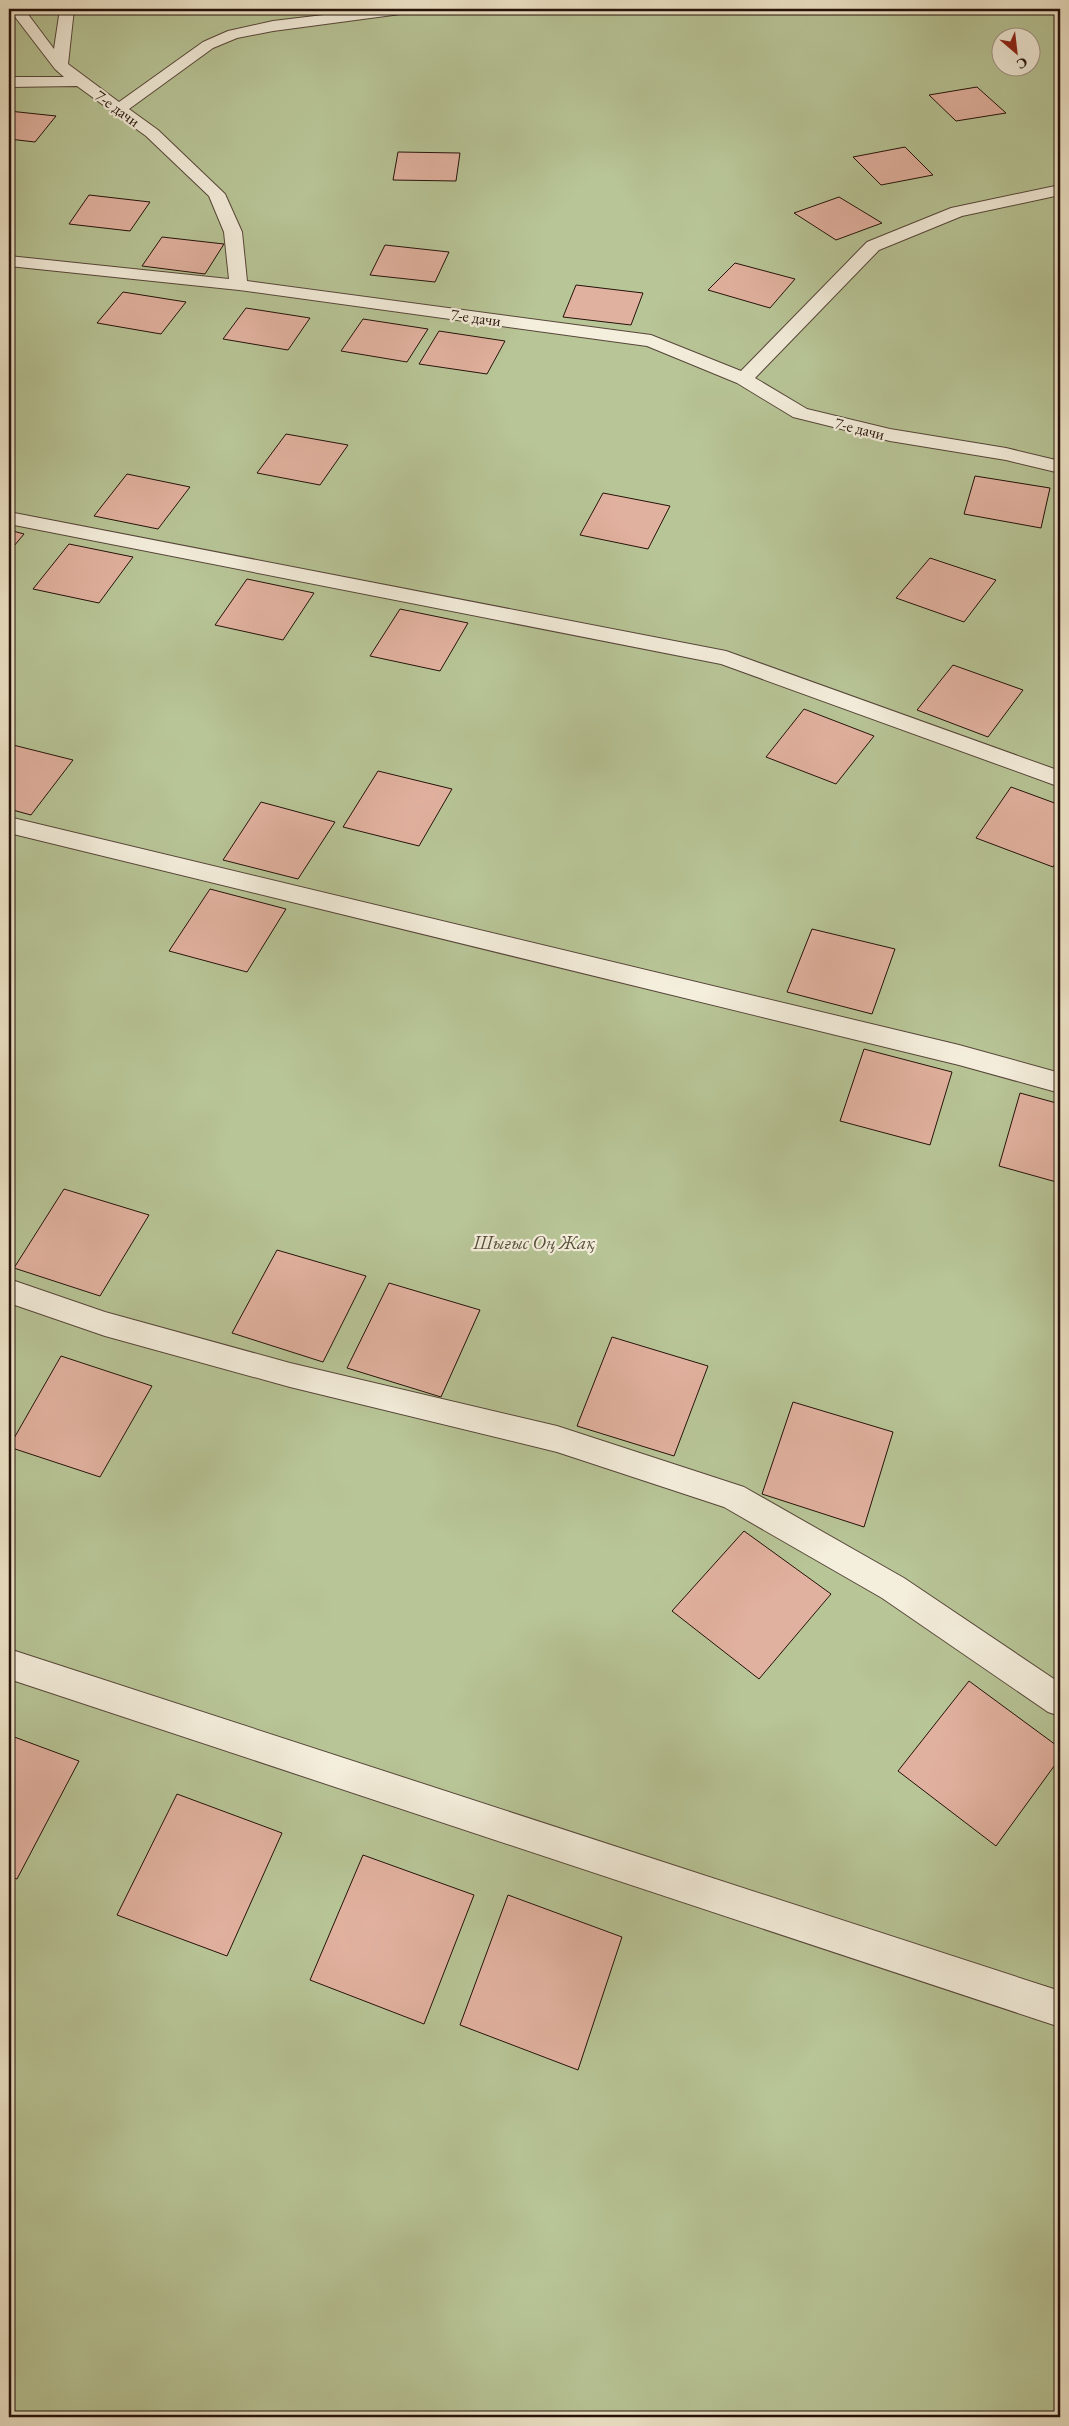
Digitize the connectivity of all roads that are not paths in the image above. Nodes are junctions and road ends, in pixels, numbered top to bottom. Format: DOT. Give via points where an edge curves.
graph roads {
  1 [pos="16,9"];
  2 [pos="67,9"];
  3 [pos="408,9"];
  4 [pos="60,66"];
  5 [pos="80,81"];
  6 [pos="9,82"];
  7 [pos="119,110"];
  8 [pos="1060,190"];
  9 [pos="9,261"];
  10 [pos="240,286"];
  11 [pos="744,379"];
  12 [pos="1060,467"];
  13 [pos="9,518"];
  14 [pos="1060,779"];
  15 [pos="9,825"];
  16 [pos="1060,1083"];
  17 [pos="9,1292"];
  18 [pos="9,1664"];
  19 [pos="1060,1701"];
  20 [pos="1060,2009"];
  1 -- 4 [label="lane, 7-е дачи"];
  2 -- 4 [label="lane"];
  3 -- 7 [label="lane" via="234,34 208,45"];
  4 -- 5 [label="lane, 7-е дачи"];
  5 -- 6 [label="lane"];
  5 -- 7 [label="lane, 7-е дачи"];
  7 -- 10 [label="lane, 7-е дачи" via="152,133 216,194 233,232"];
  8 -- 11 [label="lane" via="957,212 873,246"];
  9 -- 10 [label="lane"];
  10 -- 11 [label="lane, 7-е дачи" via="651,341"];
  11 -- 12 [label="lane, 7-е дачи" via="800,413 890,435 1006,454"];
  13 -- 14 [label="lane" via="726,658"];
  15 -- 16 [label="lane" via="959,1054"];
  17 -- 19 [label="lane" via="105,1324 290,1375 557,1439 733,1496 893,1588"];
  18 -- 20 [label="lane"];
}
